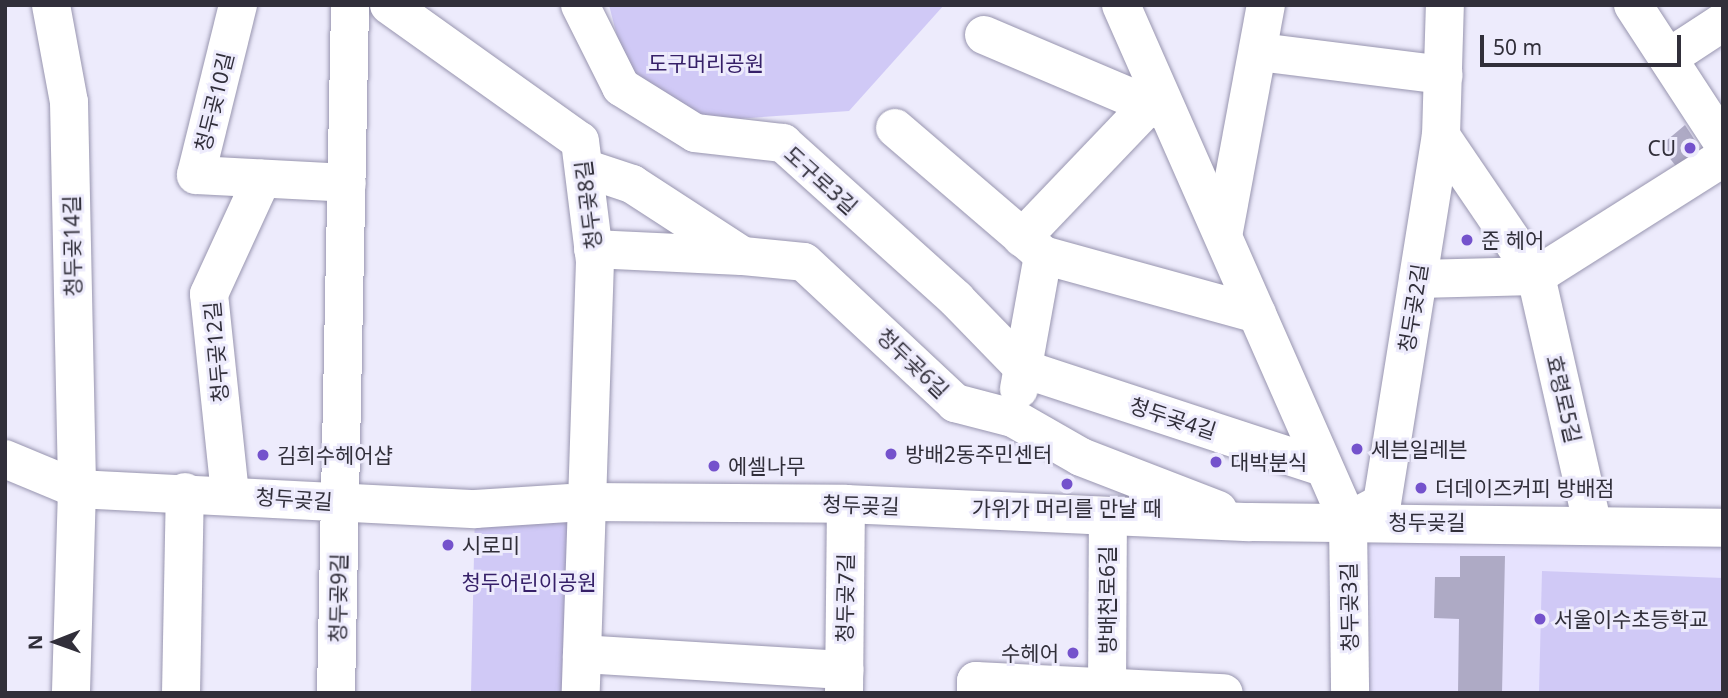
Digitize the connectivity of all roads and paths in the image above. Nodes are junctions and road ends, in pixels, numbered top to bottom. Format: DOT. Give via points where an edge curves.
graph roads {
  1 [pos="51,5"];
  2 [pos="238,5"];
  3 [pos="350,5"];
  4 [pos="389,5"];
  5 [pos="580,5"];
  6 [pos="1121,5"];
  7 [pos="1266,5"];
  8 [pos="1445,5"];
  9 [pos="1633,5"];
  10 [pos="1723,22"];
  11 [pos="984,35"];
  12 [pos="1259,52"];
  13 [pos="1668,58"];
  14 [pos="1444,75"];
  15 [pos="1158,110"];
  16 [pos="895,128"];
  17 [pos="1441,136"];
  18 [pos="1723,143"];
  19 [pos="1723,158"];
  20 [pos="584,169"];
  21 [pos="262,179"];
  22 [pos="347,183"];
  23 [pos="1224,231"];
  24 [pos="1032,247"];
  25 [pos="593,249"];
  26 [pos="743,256"];
  27 [pos="1536,276"];
  28 [pos="1418,279"];
  29 [pos="1256,314"];
  30 [pos="1024,369"];
  31 [pos="1013,418"];
  32 [pos="5,459"];
  33 [pos="1322,467"];
  34 [pos="77,489"];
  35 [pos="185,492"];
  36 [pos="230,494"];
  37 [pos="340,502"];
  38 [pos="586,502"];
  39 [pos="846,504"];
  40 [pos="1108,516"];
  41 [pos="1348,521"];
  42 [pos="1250,522"];
  43 [pos="1592,523"];
  44 [pos="1723,527"];
  45 [pos="582,654"];
  46 [pos="845,681"];
  47 [pos="1107,689"];
  48 [pos="71,693"];
  49 [pos="181,693"];
  50 [pos="336,693"];
  51 [pos="582,693"];
  52 [pos="976,693"];
  53 [pos="1224,693"];
  54 [pos="1350,693"];
  1 -- 34 [label="street, 청두곶14길" via="69,102"];
  2 -- 21 [label="street, 청두곶10길" via="196,175"];
  3 -- 22 [label="street"];
  4 -- 20 [label="street, 청두곶8길" via="580,141"];
  5 -- 30 [label="street, 도구로3길" via="621,87 695,134 783,143 956,299"];
  6 -- 15 [label="street"];
  7 -- 12 [label="street"];
  8 -- 14 [label="street, 청두곶2길"];
  9 -- 13 [label="street"];
  10 -- 13 [label="street"];
  11 -- 15 [label="street"];
  12 -- 14 [label="street"];
  12 -- 23 [label="street"];
  13 -- 18 [label="street"];
  14 -- 17 [label="street, 청두곶2길"];
  15 -- 23 [label="street"];
  15 -- 24 [label="street"];
  16 -- 24 [label="street"];
  17 -- 27 [label="street, 효령로5길"];
  17 -- 28 [label="street, 청두곶2길"];
  19 -- 27 [label="street"];
  20 -- 25 [label="street, 청두곶8길"];
  20 -- 26 [label="street, 청두곶6길" via="632,184"];
  21 -- 22 [label="street, 청두곶10길"];
  21 -- 36 [label="street, 청두곶12길" via="209,294"];
  22 -- 37 [label="street"];
  23 -- 29 [label="street"];
  24 -- 29 [label="street"];
  24 -- 30 [label="street"];
  25 -- 26 [label="street, 청두곶6길"];
  25 -- 38 [label="street, 청두곶8길"];
  26 -- 31 [label="street, 청두곶6길" via="804,262 955,403"];
  27 -- 28 [label="street"];
  27 -- 43 [label="street, 효령로5길"];
  28 -- 41 [label="street, 청두곶2길" via="1382,503"];
  29 -- 33 [label="street"];
  30 -- 31 [label="street"];
  30 -- 33 [label="street, 청두곶4길"];
  31 -- 42 [label="street, 청두곶6길" via="1081,457"];
  32 -- 34 [label="street, 청두곶길"];
  33 -- 41 [label="street"];
  34 -- 35 [label="street, 청두곶길"];
  34 -- 48 [label="street, 청두곶14길"];
  35 -- 36 [label="street, 청두곶길"];
  35 -- 49 [label="street"];
  36 -- 37 [label="street, 청두곶길"];
  37 -- 38 [label="street, 청두곶길" via="475,509"];
  37 -- 50 [label="street, 청두곶9길"];
  38 -- 39 [label="street, 청두곶길"];
  38 -- 45 [label="street, 청두곶8길"];
  39 -- 40 [label="street, 청두곶길"];
  39 -- 46 [label="street, 청두곶7길"];
  40 -- 42 [label="street, 청두곶길"];
  40 -- 47 [label="street, 방배천로6길"];
  41 -- 42 [label="street, 청두곶길"];
  41 -- 43 [label="street, 청두곶길"];
  41 -- 54 [label="street, 청두곶3길"];
  43 -- 44 [label="street, 청두곶길"];
  45 -- 46 [label="street"];
  45 -- 51 [label="street, 청두곶8길"];
  47 -- 52 [label="street, 방배천로6길" via="976,681"];
  47 -- 53 [label="street, 방배천로6길"];
}
